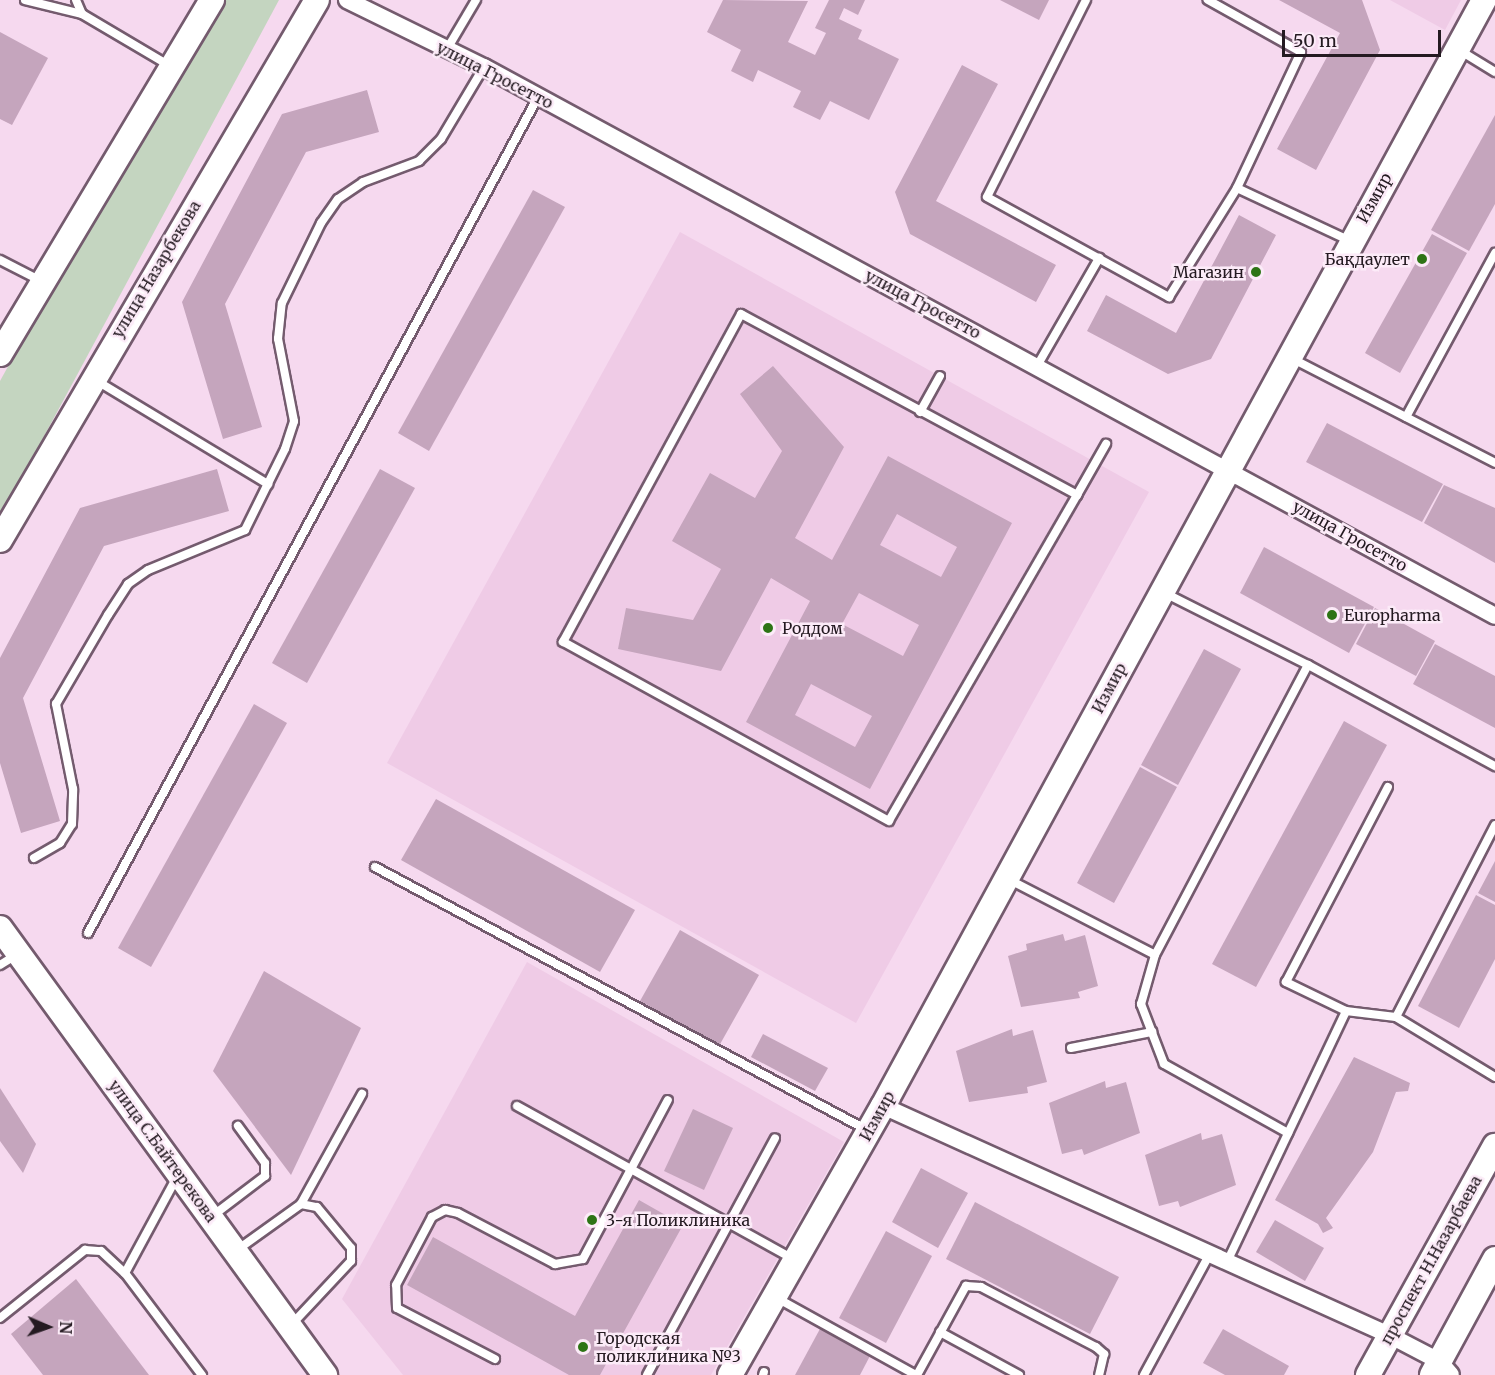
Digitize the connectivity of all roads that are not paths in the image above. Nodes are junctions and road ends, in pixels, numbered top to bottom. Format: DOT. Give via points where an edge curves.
graph roads {
  1 [pos="25,0"];
  2 [pos="76,0"];
  3 [pos="212,0"];
  4 [pos="316,0"];
  5 [pos="347,0"];
  6 [pos="476,0"];
  7 [pos="1086,0"];
  8 [pos="1208,0"];
  9 [pos="1484,0"];
  10 [pos="82,14"];
  11 [pos="1456,48"];
  12 [pos="447,50"];
  13 [pos="484,68"];
  14 [pos="175,70"];
  15 [pos="1495,72"];
  16 [pos="538,97"];
  17 [pos="1237,188"];
  18 [pos="1350,241"];
  19 [pos="1495,253"];
  20 [pos="1099,258"];
  21 [pos="0,260"];
  22 [pos="41,281"];
  23 [pos="0,354"];
  24 [pos="1287,356"];
  25 [pos="1037,366"];
  26 [pos="940,376"];
  27 [pos="92,378"];
  28 [pos="920,412"];
  29 [pos="1406,417"];
  30 [pos="1106,444"];
  31 [pos="1495,463"];
  32 [pos="1227,469"];
  33 [pos="268,484"];
  34 [pos="1077,495"];
  35 [pos="0,540"];
  36 [pos="1161,591"];
  37 [pos="1495,616"];
  38 [pos="1308,665"];
  39 [pos="1495,766"];
  40 [pos="1388,787"];
  41 [pos="1495,825"];
  42 [pos="34,858"];
  43 [pos="375,867"];
  44 [pos="1006,878"];
  45 [pos="0,927"];
  46 [pos="88,933"];
  47 [pos="1155,956"];
  48 [pos="10,959"];
  49 [pos="1346,1011"];
  50 [pos="1396,1017"];
  51 [pos="1152,1032"];
  52 [pos="1071,1048"];
  53 [pos="1495,1077"];
  54 [pos="362,1094"];
  55 [pos="668,1100"];
  56 [pos="517,1106"];
  57 [pos="883,1106"];
  58 [pos="238,1126"];
  59 [pos="868,1131"];
  60 [pos="1288,1133"];
  61 [pos="775,1138"];
  62 [pos="1495,1146"];
  63 [pos="631,1170"];
  64 [pos="179,1174"];
  65 [pos="301,1204"];
  66 [pos="210,1218"];
  67 [pos="728,1224"];
  68 [pos="235,1251"];
  69 [pos="1208,1257"];
  70 [pos="1495,1259"];
  71 [pos="795,1260"];
  72 [pos="1226,1264"];
  73 [pos="125,1273"];
  74 [pos="775,1297"];
  75 [pos="0,1317"];
  76 [pos="289,1326"];
  77 [pos="940,1332"];
  78 [pos="1389,1335"];
  79 [pos="495,1359"];
  80 [pos="1441,1370"];
  81 [pos="202,1375"];
  82 [pos="325,1375"];
  83 [pos="647,1375"];
  84 [pos="730,1375"];
  85 [pos="917,1375"];
  86 [pos="1019,1375"];
  87 [pos="1099,1375"];
  88 [pos="1144,1375"];
  89 [pos="1368,1375"];
  1 -- 10 [label="lane"];
  2 -- 10 [label="lane"];
  3 -- 14 [label="street"];
  4 -- 27 [label="street, улица Назарбекова"];
  5 -- 12 [label="street, улица Гросетто"];
  6 -- 12 [label="lane"];
  7 -- 20 [label="lane" via="987,196"];
  8 -- 17 [label="lane" via="1301,52"];
  9 -- 11 [label="street, Измир"];
  10 -- 14 [label="lane"];
  11 -- 15 [label="lane"];
  11 -- 18 [label="street, Измир"];
  12 -- 13 [label="street, улица Гросетто"];
  13 -- 16 [label="street, улица Гросетто"];
  13 -- 33 [label="lane" via="441,139 419,161 363,182 338,199 293,272 278,339 294,421"];
  14 -- 22 [label="street"];
  16 -- 25 [label="street, улица Гросетто"];
  16 -- 46 [label="lane"];
  17 -- 18 [label="lane"];
  17 -- 20 [label="lane" via="1169,297"];
  18 -- 24 [label="street, Измир"];
  19 -- 29 [label="lane"];
  20 -- 25 [label="lane"];
  21 -- 22 [label="lane"];
  22 -- 23 [label="street"];
  24 -- 29 [label="lane"];
  24 -- 32 [label="street, Измир"];
  25 -- 32 [label="street, улица Гросетто"];
  26 -- 28 [label="lane"];
  27 -- 33 [label="lane"];
  27 -- 35 [label="street, улица Назарбекова"];
  28 -- 34 [label="lane"];
  28 -- 34 [label="lane" via="741,314 562,642 889,821"];
  29 -- 31 [label="lane"];
  30 -- 34 [label="lane"];
  32 -- 36 [label="street, Измир"];
  32 -- 37 [label="street, улица Гросетто"];
  33 -- 42 [label="lane" via="245,530 148,570 128,584 108,615 56,704 73,789 72,824 60,843"];
  36 -- 38 [label="lane"];
  36 -- 44 [label="street, Измир"];
  38 -- 39 [label="lane"];
  38 -- 47 [label="lane"];
  40 -- 49 [label="lane" via="1286,982"];
  41 -- 50 [label="lane"];
  43 -- 59 [label="lane"];
  44 -- 47 [label="lane"];
  44 -- 57 [label="street, Измир"];
  45 -- 48 [label="street, улица С.Байтерекова"];
  47 -- 51 [label="lane" via="1141,1004"];
  48 -- 64 [label="street, улица С.Байтерекова"];
  49 -- 50 [label="lane"];
  49 -- 60 [label="lane"];
  50 -- 53 [label="lane"];
  51 -- 52 [label="lane"];
  51 -- 60 [label="lane" via="1164,1064"];
  54 -- 65 [label="lane"];
  55 -- 63 [label="lane"];
  56 -- 63 [label="lane"];
  57 -- 59 [label="street, Измир"];
  57 -- 69 [label="street"];
  58 -- 66 [label="lane" via="266,1163 265,1176"];
  59 -- 71 [label="street, Измир"];
  60 -- 72 [label="lane"];
  61 -- 67 [label="lane"];
  62 -- 78 [label="street, проспект Н.Назарбаева"];
  63 -- 67 [label="lane"];
  63 -- 79 [label="lane" via="583,1259 569,1265 555,1264 458,1213 445,1210 432,1217 396,1285 397,1308"];
  64 -- 66 [label="street, улица С.Байтерекова"];
  64 -- 73 [label="lane"];
  65 -- 68 [label="lane"];
  65 -- 76 [label="lane" via="317,1207 351,1248 351,1261"];
  66 -- 68 [label="street, улица С.Байтерекова"];
  67 -- 71 [label="lane"];
  67 -- 83 [label="lane"];
  68 -- 76 [label="street, улица С.Байтерекова"];
  69 -- 72 [label="street"];
  69 -- 88 [label="lane"];
  70 -- 80 [label="street"];
  71 -- 74 [label="street, Измир"];
  72 -- 78 [label="street"];
  73 -- 75 [label="lane" via="101,1251 86,1250"];
  73 -- 81 [label="lane"];
  74 -- 84 [label="street, Измир"];
  74 -- 85 [label="lane"];
  76 -- 82 [label="street, улица С.Байтерекова"];
  77 -- 85 [label="lane"];
  77 -- 86 [label="lane"];
  77 -- 87 [label="lane" via="966,1286 981,1287 1096,1347 1104,1354"];
  78 -- 80 [label="street"];
  78 -- 89 [label="street, проспект Н.Назарбаева"];
}
